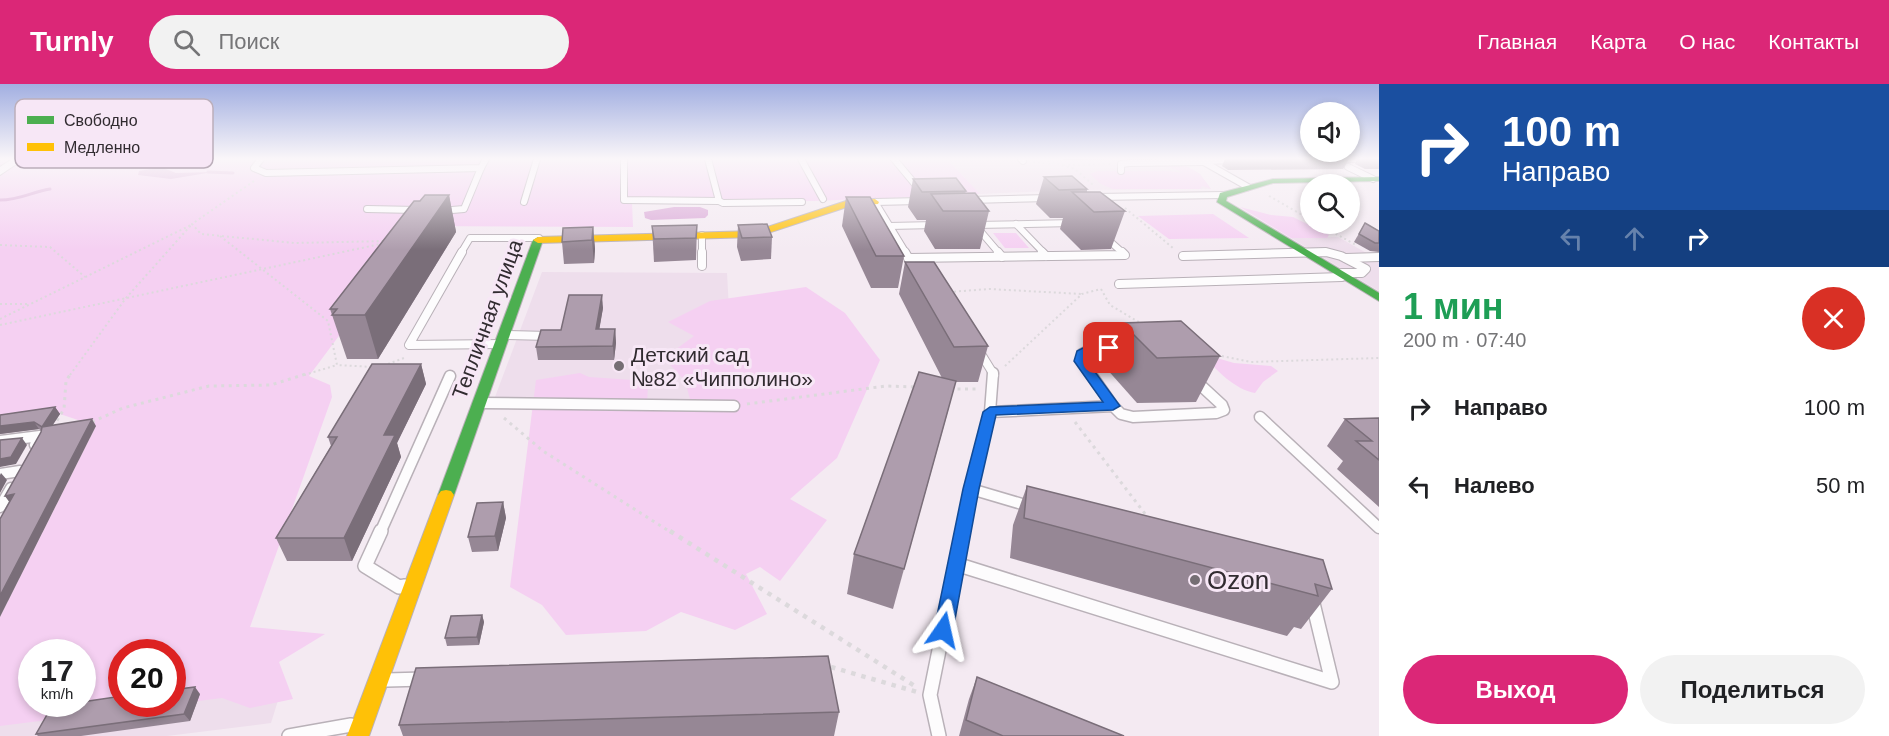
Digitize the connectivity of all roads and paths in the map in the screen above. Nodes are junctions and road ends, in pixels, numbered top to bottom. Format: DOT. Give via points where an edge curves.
graph roads {
  1 [pos="242,189"];
  2 [pos="473,189"];
  3 [pos="528,189"];
  4 [pos="624,189"];
  5 [pos="716,189"];
  6 [pos="818,189"];
  7 [pos="1099,189"];
  8 [pos="1240,189"];
  9 [pos="1253,189"];
  10 [pos="1223,195"];
  11 [pos="1107,196"];
  12 [pos="1088,197"];
  13 [pos="1054,198"];
  14 [pos="823,199"];
  15 [pos="962,200"];
  16 [pos="719,201"];
  17 [pos="927,201"];
  18 [pos="524,202"];
  19 [pos="802,202"];
  20 [pos="875,202"];
  21 [pos="367,209"];
  22 [pos="422,210"];
  23 [pos="433,211"];
  24 [pos="1300,214"];
  25 [pos="1080,223"];
  26 [pos="192,224"];
  27 [pos="1016,224"];
  28 [pos="943,225"];
  29 [pos="964,225"];
  30 [pos="975,225"];
  31 [pos="889,226"];
  32 [pos="1099,231"];
  33 [pos="1336,234"];
  34 [pos="218,235"];
  35 [pos="702,235"];
  36 [pos="538,238"];
  37 [pos="0,245"];
  38 [pos="1303,253"];
  39 [pos="1002,256"];
  40 [pos="1046,256"];
  41 [pos="1183,256"];
  42 [pos="1378,257"];
  43 [pos="908,258"];
  44 [pos="1346,258"];
  45 [pos="702,266"];
  46 [pos="261,269"];
  47 [pos="1340,275"];
  48 [pos="85,277"];
  49 [pos="1119,284"];
  50 [pos="1101,289"];
  51 [pos="941,293"];
  52 [pos="1082,294"];
  53 [pos="126,298"];
  54 [pos="1379,298"];
  55 [pos="0,304"];
  56 [pos="30,304"];
  57 [pos="0,319"];
  58 [pos="0,325"];
  59 [pos="1149,328"];
  60 [pos="558,336"];
  61 [pos="971,338"];
  62 [pos="502,340"];
  63 [pos="437,344"];
  64 [pos="1135,348"];
  65 [pos="1210,353"];
  66 [pos="1379,358"];
  67 [pos="337,365"];
  68 [pos="1188,374"];
  69 [pos="994,375"];
  70 [pos="450,376"];
  71 [pos="920,387"];
  72 [pos="942,388"];
  73 [pos="992,388"];
  74 [pos="479,403"];
  75 [pos="734,406"];
  76 [pos="1113,406"];
  77 [pos="1065,408"];
  78 [pos="990,412"];
  79 [pos="1260,417"];
  80 [pos="89,423"];
  81 [pos="58,430"];
  82 [pos="0,441"];
  83 [pos="25,462"];
  84 [pos="0,474"];
  85 [pos="971,489"];
  86 [pos="0,507"];
  87 [pos="1048,511"];
  88 [pos="1151,521"];
  89 [pos="1379,528"];
  90 [pos="956,564"];
  91 [pos="414,584"];
  92 [pos="1309,585"];
  93 [pos="831,667"];
  94 [pos="438,678"];
  95 [pos="378,680"];
  96 [pos="930,695"];
  97 [pos="360,729"];
  98 [pos="289,736"];
  99 [pos="939,736"];
  1 -- 26 [label="path"];
  2 -- 23 [label="lane" via="464,209"];
  3 -- 18 [label="lane"];
  4 -- 16 [label="lane" via="624,200"];
  5 -- 16 [label="lane"];
  6 -- 14 [label="lane"];
  7 -- 11 [label="path"];
  8 -- 10 [label="street"];
  9 -- 24 [label="path"];
  10 -- 11 [label="lane"];
  10 -- 38 [label="street" via="1221,202 1233,212"];
  11 -- 12 [label="lane"];
  11 -- 41 [label="path"];
  13 -- 15 [label="lane"];
  16 -- 19 [label="lane"];
  17 -- 20 [label="lane"];
  20 -- 31 [label="lane"];
  20 -- 35 [label="street, Тепличная улица" via="849,203 756,234"];
  21 -- 22 [label="lane"];
  25 -- 27 [label="lane"];
  26 -- 34 [label="path" via="201,234"];
  26 -- 48 [label="path"];
  26 -- 53 [label="path"];
  27 -- 30 [label="lane"];
  27 -- 40 [label="lane"];
  28 -- 31 [label="lane"];
  29 -- 30 [label="lane"];
  30 -- 39 [label="lane"];
  31 -- 43 [label="lane"];
  32 -- 40 [label="lane" via="1125,255"];
  33 -- 42 [label="path"];
  34 -- 46 [label="path"];
  34 -- 46 [label="path" via="295,243 395,240"];
  35 -- 36 [label="street, Тепличная улица"];
  35 -- 45 [label="lane"];
  36 -- 62 [label="street, Тепличная улица"];
  36 -- 63 [label="lane" via="470,238 409,345"];
  37 -- 48 [label="path" via="50,247"];
  38 -- 41 [label="lane"];
  38 -- 44 [label="lane" via="1326,252"];
  38 -- 47 [label="street"];
  39 -- 40 [label="lane"];
  39 -- 43 [label="lane"];
  42 -- 44 [label="lane"];
  43 -- 51 [label="lane" via="920,277"];
  44 -- 47 [label="lane" via="1366,269"];
  46 -- 53 [label="path"];
  46 -- 67 [label="path" via="328,321"];
  47 -- 49 [label="lane"];
  47 -- 54 [label="street"];
  48 -- 56 [label="path"];
  49 -- 50 [label="path"];
  50 -- 52 [label="path"];
  50 -- 59 [label="path" via="1110,304"];
  51 -- 52 [label="path" via="989,289"];
  52 -- 69 [label="path"];
  53 -- 58 [label="path"];
  53 -- 81 [label="path" via="66,381 64,409 49,432"];
  55 -- 56 [label="path"];
  56 -- 57 [label="path"];
  60 -- 62 [label="lane" via="518,334"];
  61 -- 69 [label="lane"];
  62 -- 63 [label="lane"];
  62 -- 74 [label="street, Тепличная улица"];
  63 -- 67 [label="path" via="381,367"];
  64 -- 76 [label="lane" via="1091,348 1081,353 1081,361"];
  65 -- 66 [label="path" via="1251,362"];
  67 -- 80 [label="path" via="271,386 209,386 123,408"];
  68 -- 76 [label="lane" via="1224,410 1133,417 1120,414"];
  69 -- 73 [label="lane"];
  70 -- 91 [label="lane" via="365,566 399,587"];
  71 -- 75 [label="path" via="886,386"];
  72 -- 73 [label="path"];
  73 -- 78 [label="lane"];
  74 -- 75 [label="lane"];
  74 -- 91 [label="street, Тепличная улица"];
  74 -- 96 [label="path" via="543,451"];
  76 -- 77 [label="lane"];
  77 -- 78 [label="lane"];
  77 -- 88 [label="path"];
  78 -- 85 [label="lane"];
  79 -- 89 [label="lane"];
  82 -- 83 [label="lane" via="40,436"];
  83 -- 84 [label="lane"];
  83 -- 86 [label="lane"];
  85 -- 87 [label="lane"];
  85 -- 90 [label="lane"];
  90 -- 92 [label="lane" via="1332,682"];
  90 -- 96 [label="lane"];
  91 -- 95 [label="street, Тепличная улица"];
  93 -- 96 [label="path"];
  94 -- 95 [label="lane"];
  95 -- 97 [label="street, Тепличная улица"];
  96 -- 99 [label="lane"];
  97 -- 98 [label="lane"];
}
